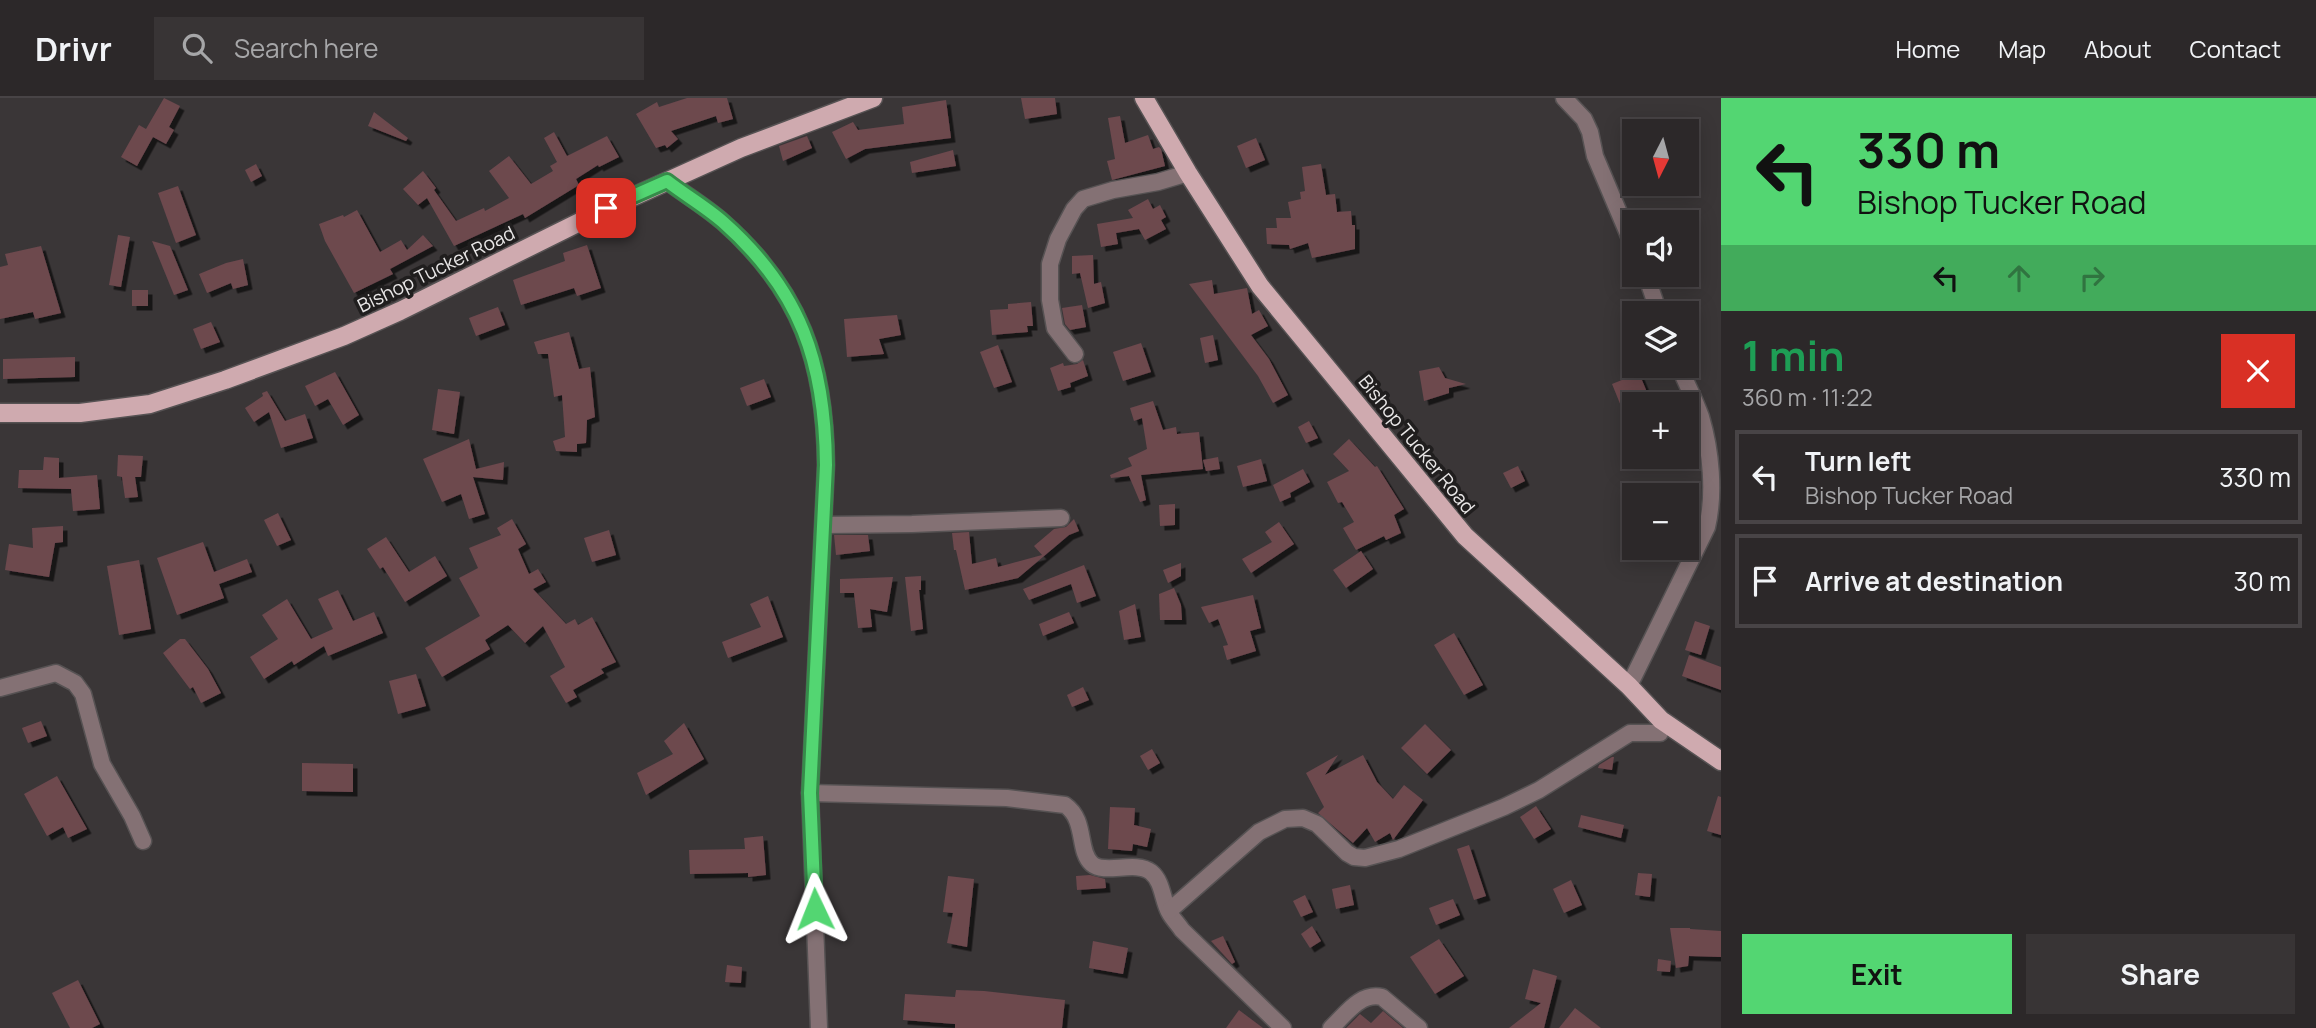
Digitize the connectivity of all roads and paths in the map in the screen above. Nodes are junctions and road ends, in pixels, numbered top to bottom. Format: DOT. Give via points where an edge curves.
graph roads {
  1 [pos="873,98"];
  2 [pos="1144,98"];
  3 [pos="1564,98"];
  4 [pos="1188,173"];
  5 [pos="667,181"];
  6 [pos="1622,220"];
  7 [pos="1075,354"];
  8 [pos="1684,378"];
  9 [pos="0,413"];
  10 [pos="1061,517"];
  11 [pos="824,524"];
  12 [pos="1629,686"];
  13 [pos="0,688"];
  14 [pos="1660,733"];
  15 [pos="1721,761"];
  16 [pos="810,793"];
  17 [pos="143,841"];
  18 [pos="1169,911"];
  19 [pos="819,1028"];
  20 [pos="1283,1028"];
  21 [pos="1331,1028"];
  22 [pos="1419,1028"];
  1 -- 5 [label="main road, Bishop Tucker Road"];
  2 -- 4 [label="main road, Bishop Tucker Road"];
  3 -- 6 [label="street" via="1584,119"];
  4 -- 7 [label="street" via="1113,190 1083,200 1074,209 1050,264 1049,300 1055,328"];
  4 -- 12 [label="main road, Bishop Tucker Road" via="1260,286 1457,526"];
  5 -- 9 [label="main road, Bishop Tucker Road" via="389,316 225,380 150,404 80,413"];
  5 -- 11 [label="street" via="722,221 761,259 802,326 822,391"];
  8 -- 12 [label="street" via="1701,418 1713,486 1711,508 1701,539"];
  10 -- 11 [label="street"];
  11 -- 16 [label="street"];
  12 -- 15 [label="main road, Bishop Tucker Road" via="1661,720"];
  13 -- 17 [label="street" via="56,673 75,683 83,694 102,764"];
  14 -- 18 [label="street" via="1630,733 1539,790 1438,835 1365,858 1347,853 1317,824 1303,818 1284,819 1259,832"];
  16 -- 18 [label="street" via="1007,798 1065,805 1073,810 1091,863 1148,870"];
  16 -- 19 [label="street"];
  18 -- 20 [label="street" via="1182,930"];
  21 -- 22 [label="street" via="1362,999 1376,996"];
}
